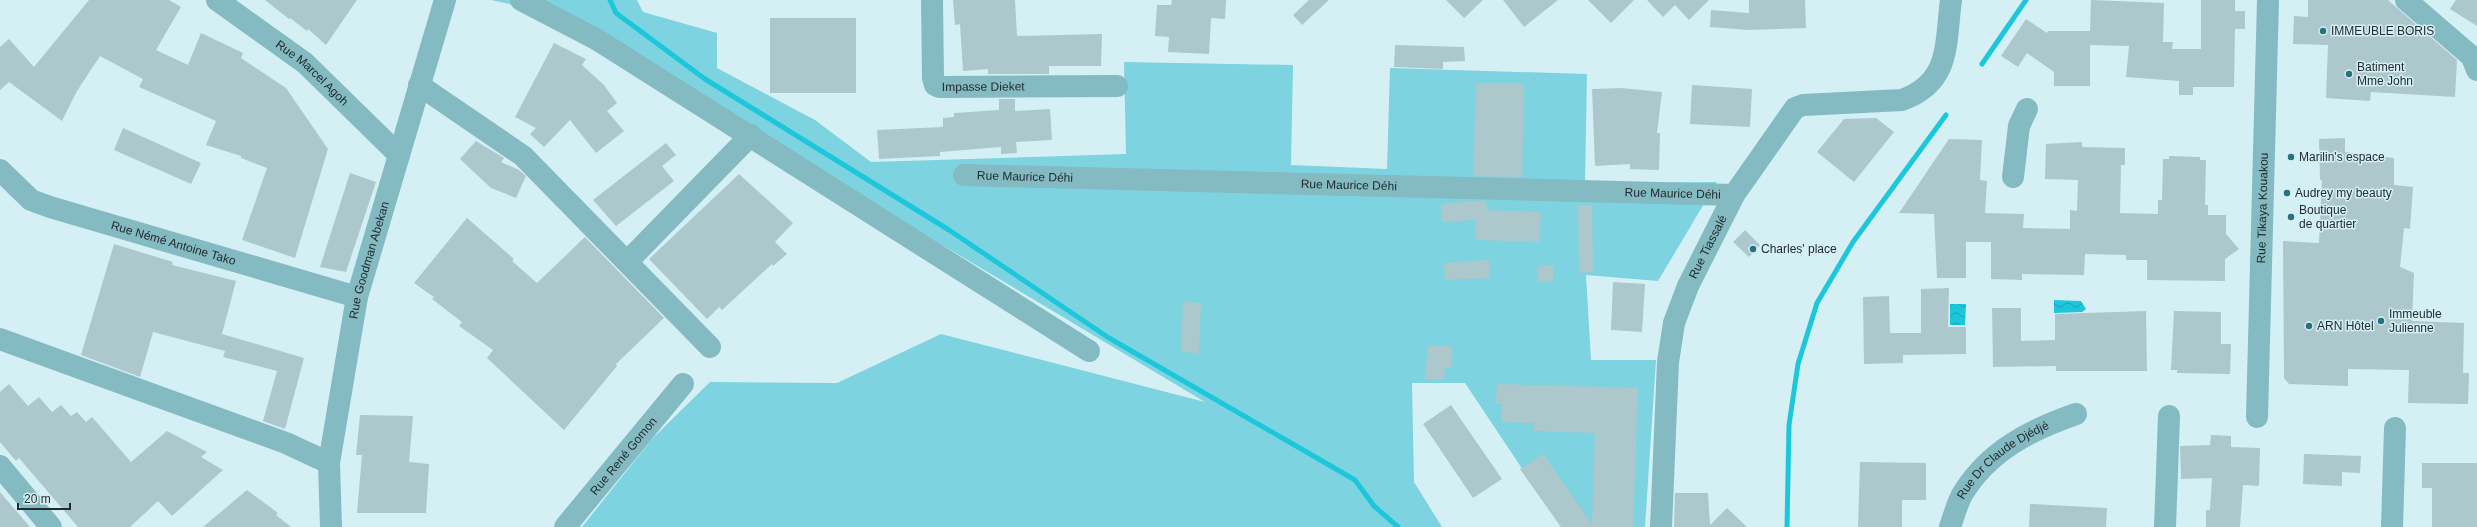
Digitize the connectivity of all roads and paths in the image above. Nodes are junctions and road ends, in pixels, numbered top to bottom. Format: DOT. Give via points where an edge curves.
graph roads {
  1 [pos="217,0"];
  2 [pos="445,0"];
  3 [pos="520,0"];
  4 [pos="932,0"];
  5 [pos="1951,0"];
  6 [pos="2268,0"];
  7 [pos="2406,0"];
  8 [pos="2477,70"];
  9 [pos="419,86"];
  10 [pos="1117,86"];
  11 [pos="2027,109"];
  12 [pos="751,136"];
  13 [pos="398,156"];
  14 [pos="0,170"];
  15 [pos="964,175"];
  16 [pos="2013,177"];
  17 [pos="1734,195"];
  18 [pos="627,262"];
  19 [pos="357,297"];
  20 [pos="0,339"];
  21 [pos="710,347"];
  22 [pos="1089,351"];
  23 [pos="683,384"];
  24 [pos="2076,414"];
  25 [pos="2169,416"];
  26 [pos="2256,417"];
  27 [pos="2395,428"];
  28 [pos="329,463"];
  29 [pos="0,466"];
  30 [pos="52,527"];
  31 [pos="331,527"];
  32 [pos="565,527"];
  33 [pos="1661,527"];
  34 [pos="1950,527"];
  35 [pos="2165,527"];
  36 [pos="2392,527"];
  1 -- 13 [label="street, Rue Marcel Agoh" via="305,63"];
  2 -- 9 [label="street, Rue Goodman Abekan"];
  3 -- 12 [label="street" via="596,39"];
  4 -- 10 [label="street, Impasse Dieket" via="933,78 935,85 939,87"];
  5 -- 17 [label="street, Rue Tiassalé" via="1942,67 1929,86 1902,100 1803,105 1794,108"];
  6 -- 26 [label="street, Rue Tikaya Kouakou"];
  7 -- 8 [label="street" via="2472,58"];
  9 -- 13 [label="street, Rue Goodman Abekan"];
  9 -- 18 [label="street" via="523,156"];
  11 -- 16 [label="street" via="2018,134"];
  12 -- 18 [label="street"];
  12 -- 22 [label="street"];
  13 -- 19 [label="street, Rue Goodman Abekan"];
  14 -- 19 [label="street, Rue Némé Antoine Tako" via="31,200 50,207"];
  15 -- 17 [label="street, Rue Maurice Déhi"];
  17 -- 33 [label="street, Rue Tiassalé" via="1688,286 1674,323 1668,362"];
  18 -- 21 [label="street"];
  19 -- 28 [label="street, Rue Goodman Abekan"];
  20 -- 28 [label="street" via="286,443"];
  23 -- 32 [label="street, Rue René Gomon"];
  24 -- 34 [label="street, Rue Dr Claude Djédjé" via="2042,426 2012,442 1984,465 1963,494"];
  25 -- 35 [label="street"];
  27 -- 36 [label="street"];
  28 -- 31 [label="street, Rue Goodman Abekan"];
  29 -- 30 [label="street"];
}
